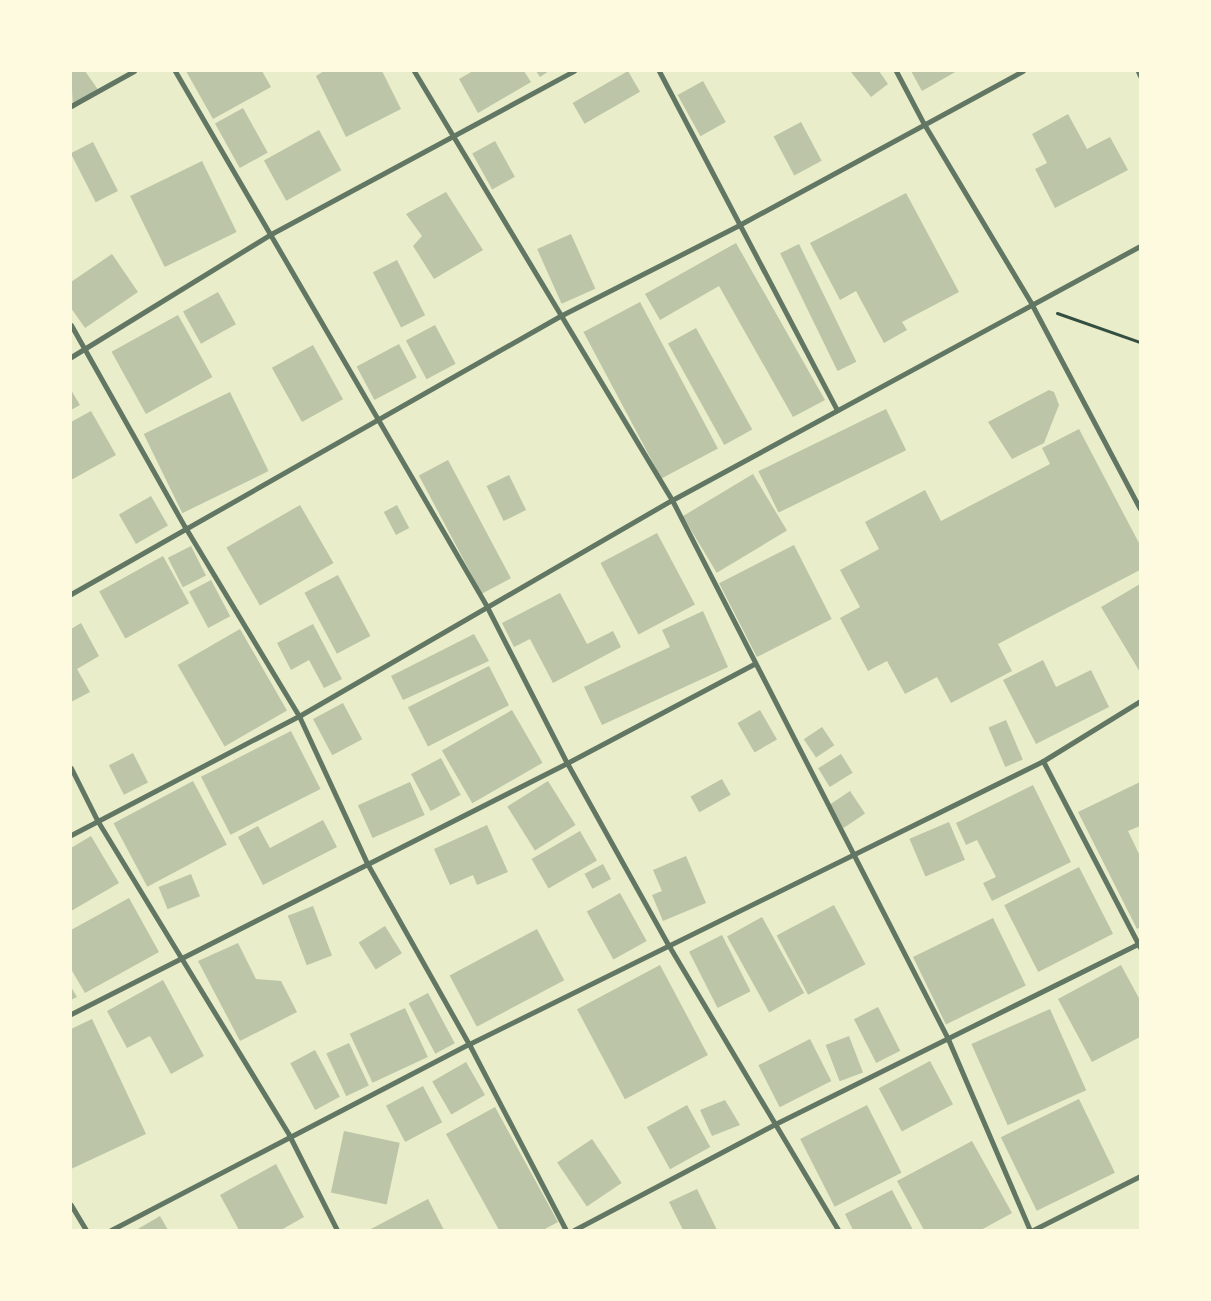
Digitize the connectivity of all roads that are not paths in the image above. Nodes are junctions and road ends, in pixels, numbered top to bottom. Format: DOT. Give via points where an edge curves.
graph roads {
  1 [pos="134,71"];
  2 [pos="175,71"];
  3 [pos="414,71"];
  4 [pos="574,71"];
  5 [pos="660,71"];
  6 [pos="896,71"];
  7 [pos="1024,71"];
  8 [pos="1138,71"];
  9 [pos="1140,76"];
  10 [pos="71,106"];
  11 [pos="924,124"];
  12 [pos="453,136"];
  13 [pos="739,225"];
  14 [pos="271,234"];
  15 [pos="1140,246"];
  16 [pos="1031,303"];
  17 [pos="560,316"];
  18 [pos="71,325"];
  19 [pos="86,350"];
  20 [pos="71,357"];
  21 [pos="837,410"];
  22 [pos="376,422"];
  23 [pos="672,500"];
  24 [pos="1140,509"];
  25 [pos="185,527"];
  26 [pos="71,594"];
  27 [pos="486,605"];
  28 [pos="754,664"];
  29 [pos="1140,701"];
  30 [pos="299,716"];
  31 [pos="1043,761"];
  32 [pos="567,763"];
  33 [pos="71,768"];
  34 [pos="97,820"];
  35 [pos="71,835"];
  36 [pos="854,856"];
  37 [pos="368,865"];
  38 [pos="1139,945"];
  39 [pos="669,946"];
  40 [pos="183,959"];
  41 [pos="71,1014"];
  42 [pos="948,1039"];
  43 [pos="469,1044"];
  44 [pos="777,1123"];
  45 [pos="289,1135"];
  46 [pos="1140,1176"];
  47 [pos="71,1205"];
  48 [pos="86,1230"];
  49 [pos="111,1230"];
  50 [pos="337,1230"];
  51 [pos="566,1230"];
  52 [pos="574,1230"];
  53 [pos="838,1230"];
  54 [pos="1031,1230"];
  1 -- 10 [label="street"];
  2 -- 14 [label="street"];
  3 -- 12 [label="street"];
  4 -- 12 [label="street"];
  5 -- 13 [label="street"];
  6 -- 11 [label="street"];
  7 -- 11 [label="street"];
  8 -- 9 [label="street"];
  11 -- 13 [label="street"];
  11 -- 16 [label="street"];
  12 -- 14 [label="street"];
  12 -- 17 [label="street"];
  13 -- 17 [label="street"];
  13 -- 21 [label="street"];
  14 -- 19 [label="street"];
  14 -- 22 [label="street"];
  15 -- 16 [label="street"];
  16 -- 21 [label="street"];
  16 -- 24 [label="street"];
  17 -- 22 [label="street"];
  17 -- 23 [label="street"];
  18 -- 19 [label="street"];
  19 -- 20 [label="street"];
  19 -- 25 [label="street"];
  21 -- 23 [label="street"];
  22 -- 25 [label="street"];
  22 -- 27 [label="street"];
  23 -- 27 [label="street"];
  23 -- 28 [label="street"];
  25 -- 26 [label="street"];
  25 -- 30 [label="street"];
  27 -- 30 [label="street"];
  27 -- 32 [label="street"];
  28 -- 32 [label="street"];
  28 -- 36 [label="street"];
  29 -- 31 [label="street"];
  30 -- 34 [label="street"];
  30 -- 37 [label="street"];
  31 -- 36 [label="street"];
  31 -- 38 [label="street"];
  32 -- 37 [label="street"];
  32 -- 39 [label="street"];
  33 -- 34 [label="street"];
  34 -- 35 [label="street"];
  34 -- 40 [label="street"];
  36 -- 39 [label="street"];
  36 -- 42 [label="street"];
  37 -- 40 [label="street"];
  37 -- 43 [label="street"];
  38 -- 42 [label="street"];
  39 -- 43 [label="street"];
  39 -- 44 [label="street"];
  40 -- 41 [label="street"];
  40 -- 45 [label="street"];
  42 -- 44 [label="street"];
  42 -- 54 [label="street"];
  43 -- 45 [label="street"];
  43 -- 51 [label="street"];
  44 -- 52 [label="street"];
  44 -- 53 [label="street"];
  45 -- 49 [label="street"];
  45 -- 50 [label="street"];
  46 -- 54 [label="street"];
  47 -- 48 [label="street"];
}
